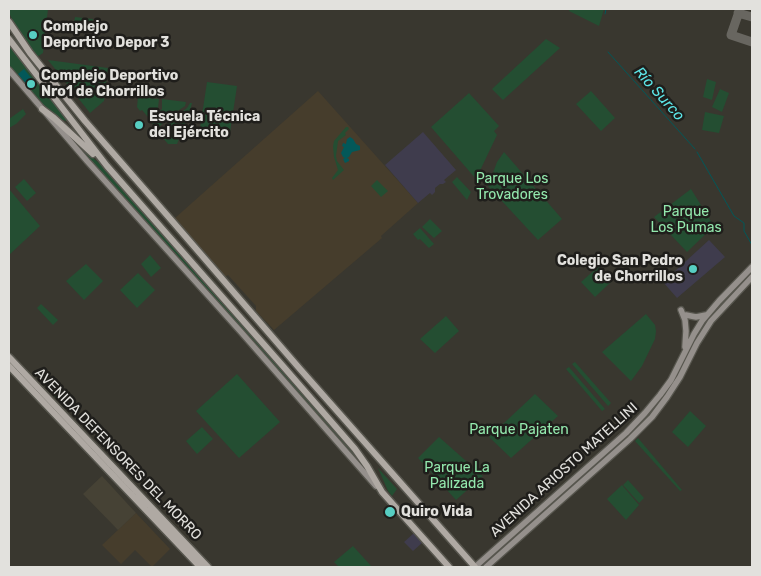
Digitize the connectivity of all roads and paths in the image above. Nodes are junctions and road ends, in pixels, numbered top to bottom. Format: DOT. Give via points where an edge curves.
graph roads {
  1 [pos="9,22"];
  2 [pos="9,39"];
  3 [pos="9,70"];
  4 [pos="42,109"];
  5 [pos="107,166"];
  6 [pos="752,267"];
  7 [pos="752,277"];
  8 [pos="682,310"];
  9 [pos="708,313"];
  10 [pos="686,316"];
  11 [pos="684,353"];
  12 [pos="9,357"];
  13 [pos="9,366"];
  14 [pos="382,492"];
  15 [pos="142,500"];
  16 [pos="200,567"];
  17 [pos="208,567"];
  18 [pos="449,567"];
  19 [pos="475,567"];
  20 [pos="486,567"];
  1 -- 19 [label="main road" via="30,54 85,121"];
  2 -- 5 [label="main road"];
  3 -- 4 [label="main road"];
  4 -- 5 [label="main road"];
  4 -- 14 [label="main road"];
  5 -- 14 [label="main road" via="355,449"];
  6 -- 9 [label="main road, AVENIDA ARIOSTO MATELLINI"];
  7 -- 20 [label="main road, AVENIDA ARIOSTO MATELLINI" via="711,321 680,377 652,417"];
  8 -- 11 [label="main road" via="686,331"];
  9 -- 10 [label="main road" via="696,318"];
  9 -- 11 [label="main road, AVENIDA ARIOSTO MATELLINI"];
  11 -- 19 [label="main road, AVENIDA ARIOSTO MATELLINI" via="671,380 645,414"];
  12 -- 15 [label="main road, AVENIDA DEFENSORES DEL MORRO"];
  13 -- 15 [label="main road, AVENIDA DEFENSORES DEL MORRO"];
  14 -- 18 [label="main road"];
  15 -- 16 [label="main road, AVENIDA DEFENSORES DEL MORRO"];
  15 -- 17 [label="main road, AVENIDA DEFENSORES DEL MORRO"];
}
